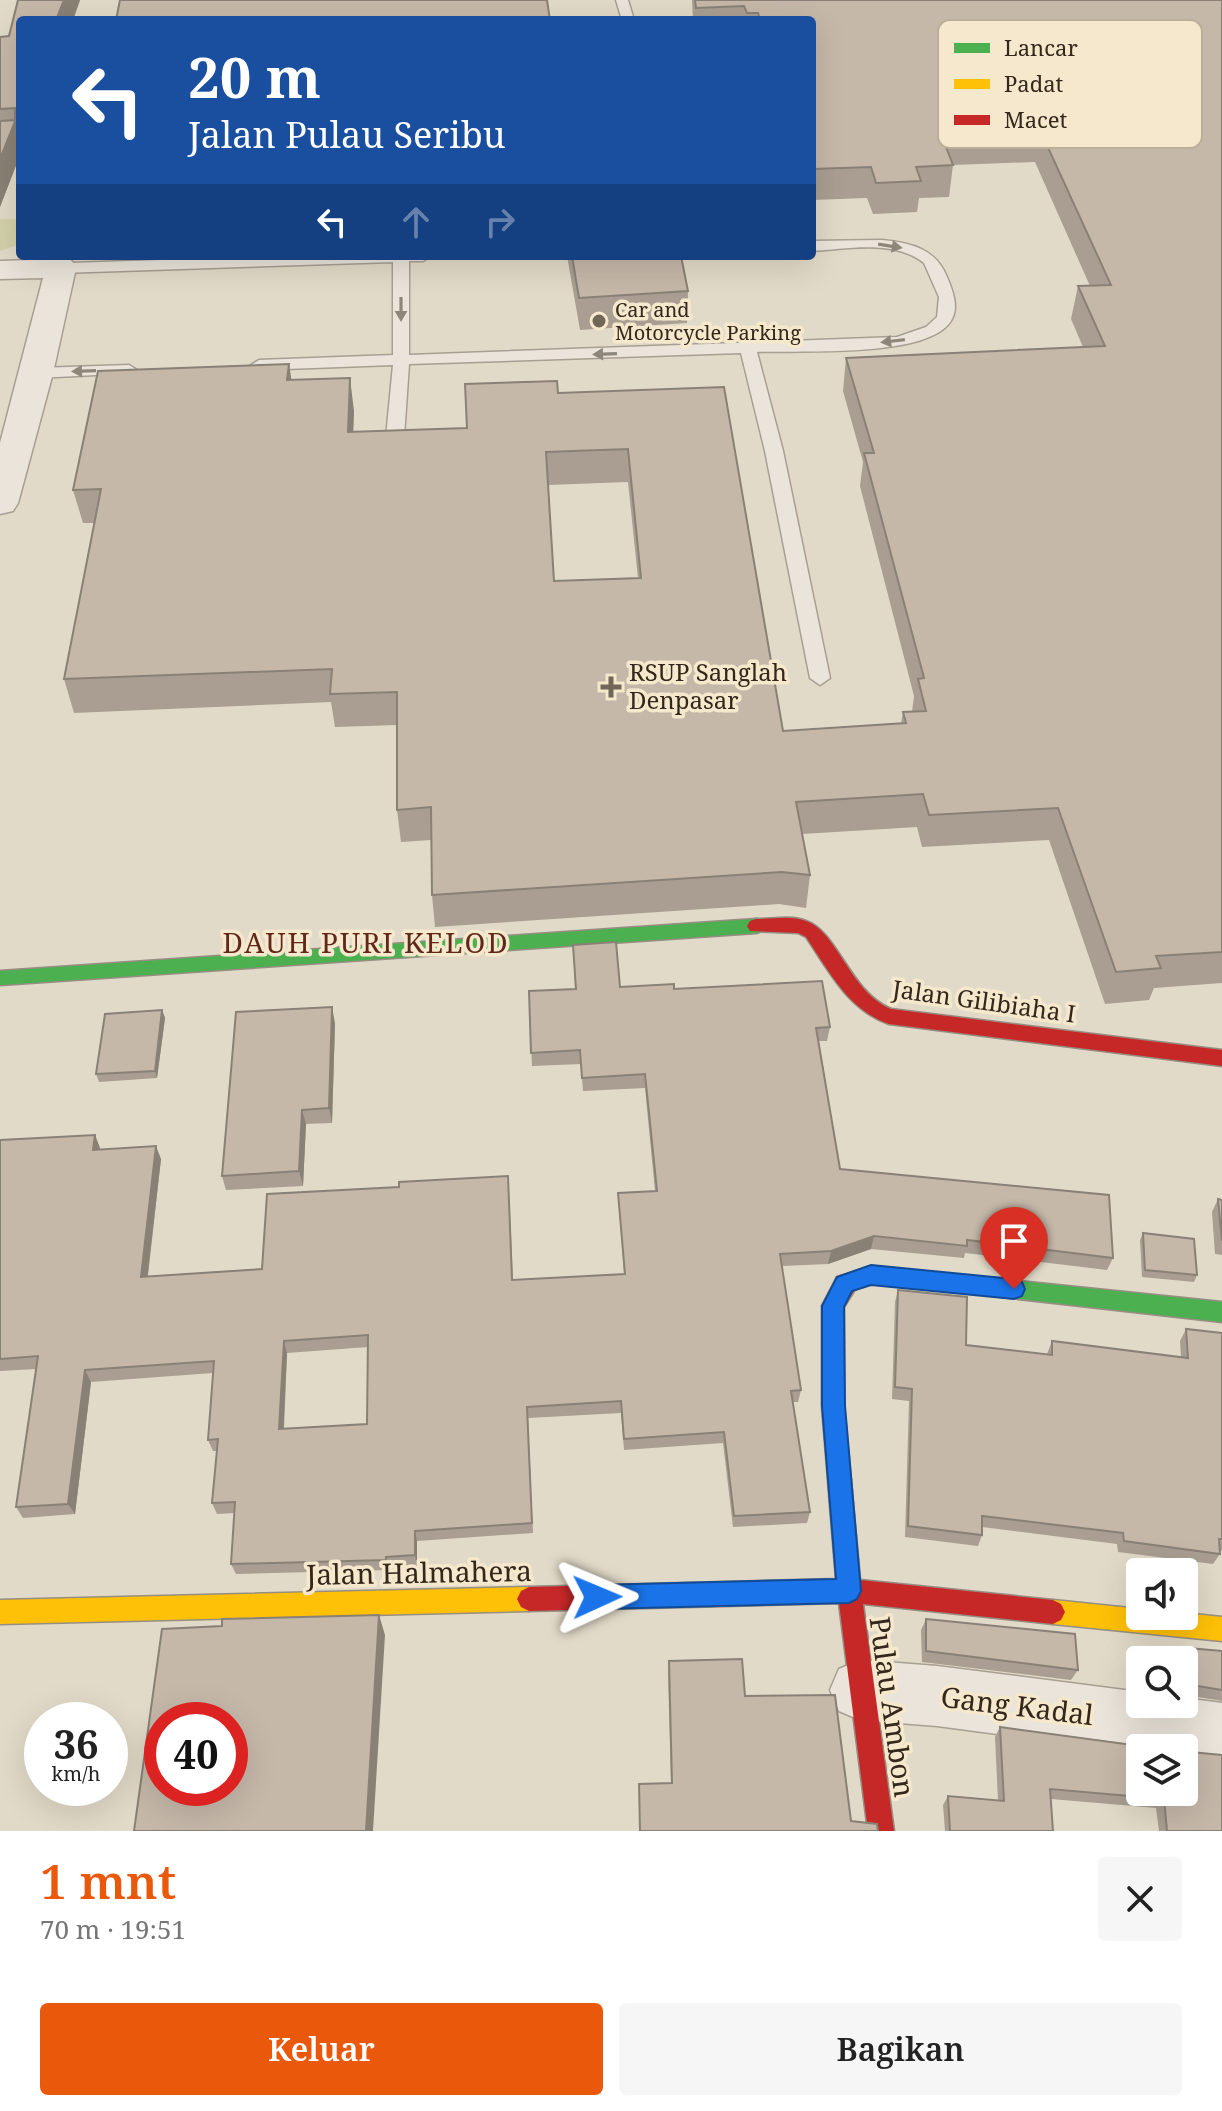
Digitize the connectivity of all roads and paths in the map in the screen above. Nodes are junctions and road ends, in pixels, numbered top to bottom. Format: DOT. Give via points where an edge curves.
graph roads {
  1 [pos="816,246"];
  2 [pos="198,260"];
  3 [pos="401,260"];
  4 [pos="63,262"];
  5 [pos="0,270"];
  6 [pos="748,349"];
  7 [pos="401,361"];
  8 [pos="247,366"];
  9 [pos="154,369"];
  10 [pos="37,373"];
  11 [pos="395,437"];
  12 [pos="0,503"];
  13 [pos="820,678"];
  14 [pos="0,978"];
  15 [pos="1222,1058"];
  16 [pos="1222,1312"];
  17 [pos="849,1591"];
  18 [pos="0,1612"];
  19 [pos="1222,1629"];
  20 [pos="860,1690"];
  21 [pos="1222,1733"];
  22 [pos="881,1831"];
  1 -- 6 [label="lane, one-way" via="876,244 922,254 934,262 949,301 946,319 931,332 898,342"];
  2 -- 4 [label="lane"];
  3 -- 7 [label="lane, one-way"];
  4 -- 5 [label="street"];
  4 -- 10 [label="street"];
  6 -- 7 [label="lane, one-way"];
  6 -- 13 [label="lane"];
  7 -- 8 [label="lane"];
  7 -- 11 [label="lane"];
  9 -- 10 [label="lane, one-way"];
  10 -- 12 [label="street"];
  14 -- 15 [label="street, Jalan Gilibiaha I" via="779,924 812,932 856,999 889,1016"];
  16 -- 17 [label="street, Pulau Ambon" via="896,1276 871,1275 844,1284 833,1306 833,1406"];
  17 -- 18 [label="street, Jalan Halmahera"];
  17 -- 19 [label="street, Jalan Halmahera"];
  17 -- 20 [label="street, Pulau Ambon"];
  20 -- 21 [label="street, Gang Kadal"];
  20 -- 22 [label="street, Pulau Ambon"];
}
